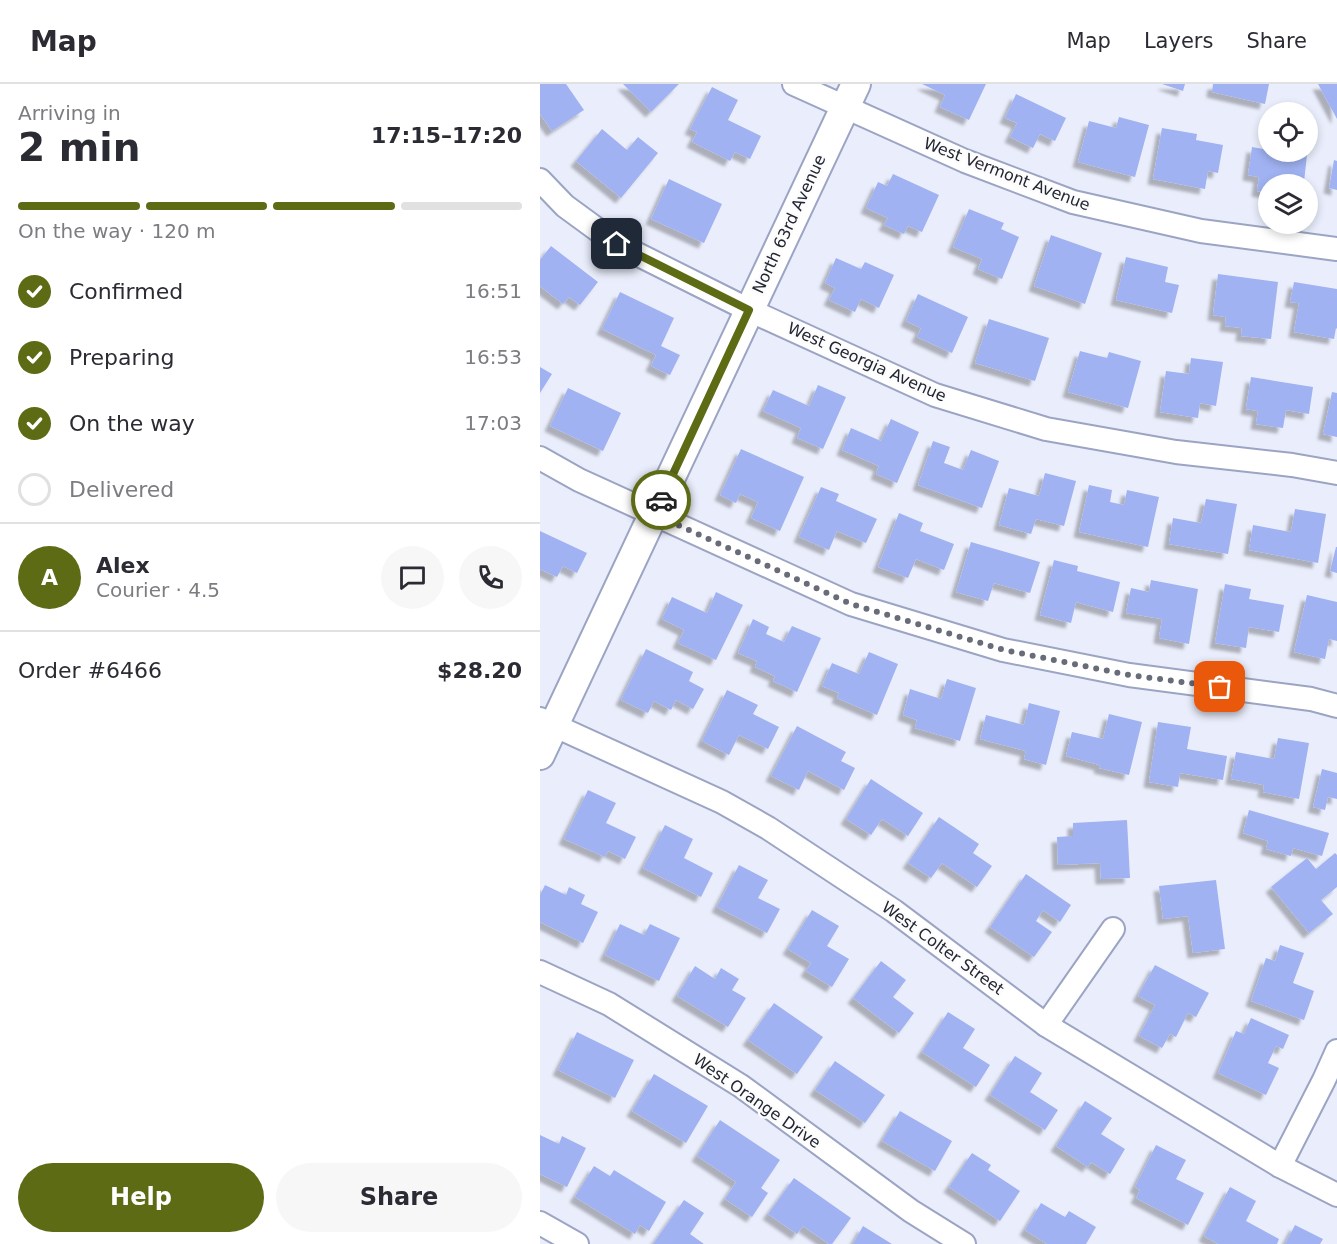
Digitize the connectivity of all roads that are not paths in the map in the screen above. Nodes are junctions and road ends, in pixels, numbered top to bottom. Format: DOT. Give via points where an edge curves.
graph roads {
  1 [pos="794,84"];
  2 [pos="850,96"];
  3 [pos="540,180"];
  4 [pos="1337,249"];
  5 [pos="749,310"];
  6 [pos="540,458"];
  7 [pos="1337,473"];
  8 [pos="654,514"];
  9 [pos="1337,706"];
  10 [pos="547,722"];
  11 [pos="540,755"];
  12 [pos="1113,929"];
  13 [pos="540,972"];
  14 [pos="1046,1025"];
  15 [pos="1337,1051"];
  16 [pos="1280,1166"];
  17 [pos="1337,1195"];
  18 [pos="540,1223"];
  19 [pos="577,1244"];
  20 [pos="964,1244"];
  1 -- 2 [label="street, West Vermont Avenue"];
  2 -- 4 [label="street, West Vermont Avenue" via="965,161 1073,202 1201,231"];
  2 -- 5 [label="street, North 63rd Avenue"];
  3 -- 5 [label="street, West Georgia Avenue" via="565,206 617,244"];
  5 -- 7 [label="street, West Georgia Avenue" via="935,395 1046,429 1176,452"];
  5 -- 8 [label="street, North 63rd Avenue"];
  6 -- 8 [label="street"];
  8 -- 9 [label="street" via="851,604 1004,650 1129,675 1311,699"];
  8 -- 10 [label="street, North 63rd Avenue"];
  10 -- 11 [label="street, North 63rd Avenue"];
  10 -- 14 [label="street, West Colter Street" via="722,802 768,828 894,911"];
  12 -- 14 [label="street"];
  13 -- 20 [label="street, West Orange Drive" via="609,1004 741,1086 911,1211"];
  14 -- 16 [label="street, West Colter Street"];
  15 -- 16 [label="street"];
  16 -- 17 [label="street, West Colter Street"];
  18 -- 19 [label="street"];
}
